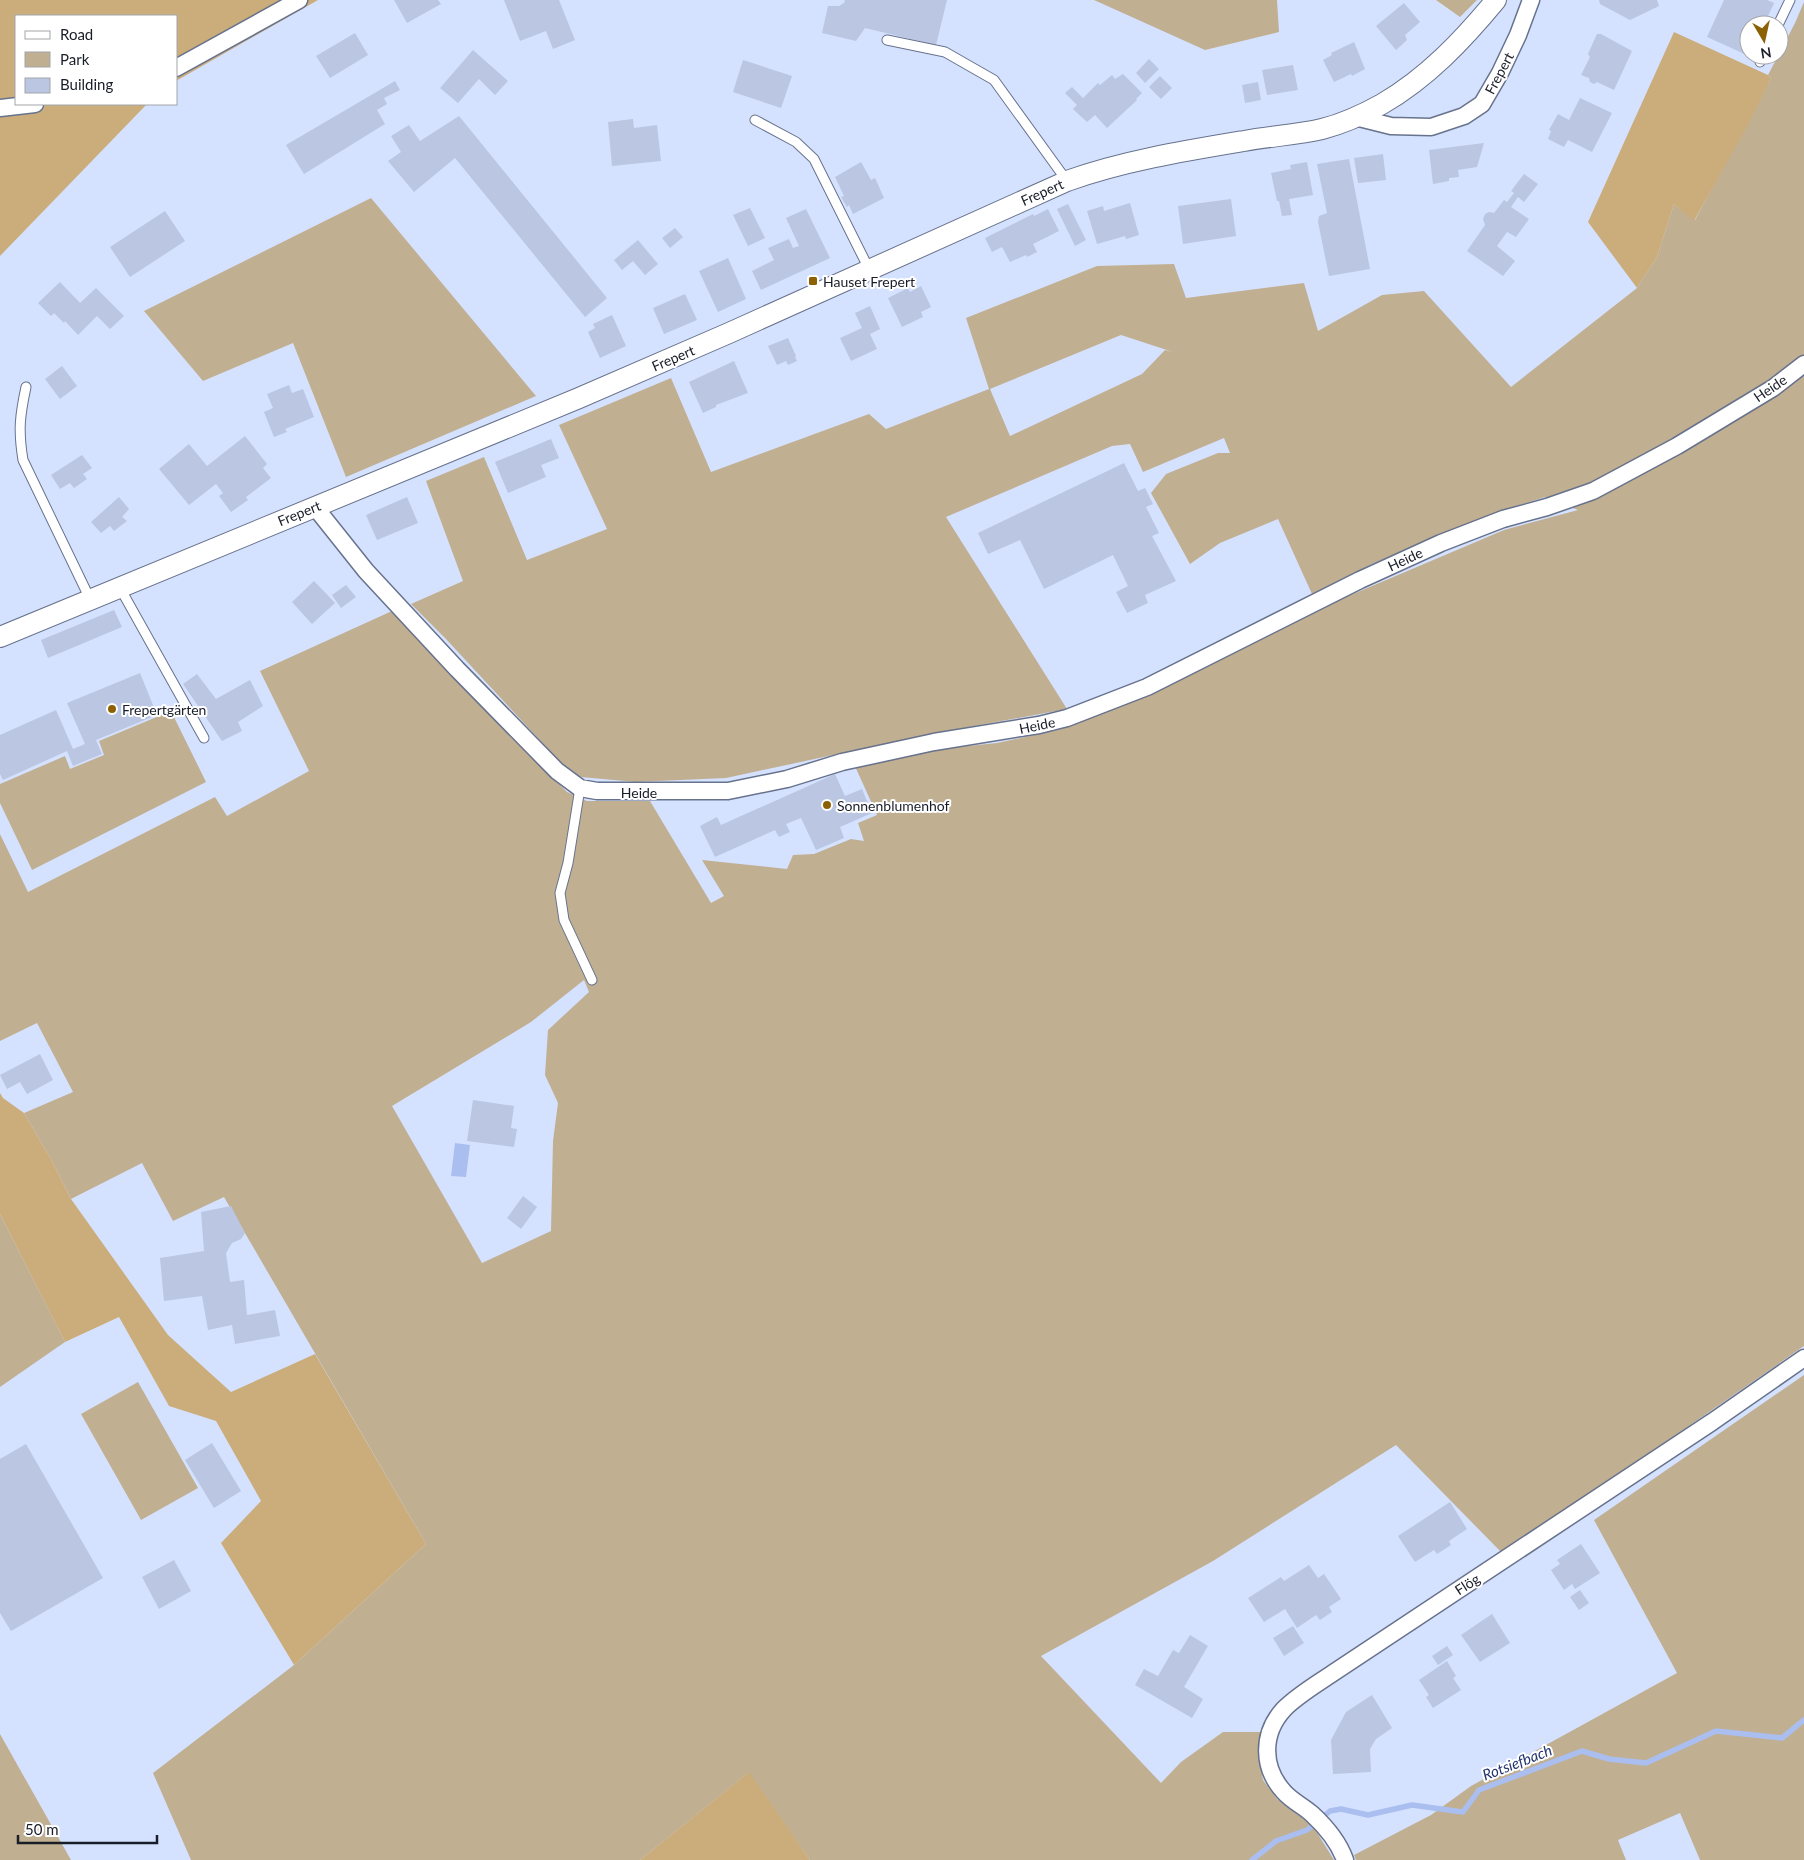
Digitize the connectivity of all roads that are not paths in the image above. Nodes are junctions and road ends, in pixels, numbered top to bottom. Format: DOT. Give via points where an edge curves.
graph roads {
  1 [pos="299,0"];
  2 [pos="1496,0"];
  3 [pos="1530,0"];
  4 [pos="1790,0"];
  5 [pos="1783,15"];
  6 [pos="886,40"];
  7 [pos="178,67"];
  8 [pos="26,105"];
  9 [pos="0,108"];
  10 [pos="1355,117"];
  11 [pos="755,120"];
  12 [pos="1066,181"];
  13 [pos="869,269"];
  14 [pos="1804,364"];
  15 [pos="26,386"];
  16 [pos="315,507"];
  17 [pos="120,588"];
  18 [pos="90,599"];
  19 [pos="0,637"];
  20 [pos="204,738"];
  21 [pos="580,788"];
  22 [pos="592,980"];
  23 [pos="1804,1358"];
  24 [pos="1345,1860"];
  1 -- 7 [label="street"];
  2 -- 10 [label="street, Frepert" via="1468,34 1417,81"];
  3 -- 10 [label="street, Frepert" via="1518,35 1482,104 1464,116 1431,128 1391,126"];
  4 -- 5 [label="lane"];
  6 -- 12 [label="lane" via="945,52 994,80"];
  8 -- 9 [label="street"];
  10 -- 12 [label="street, Frepert" via="1323,129 1104,168"];
  11 -- 13 [label="lane" via="796,142 814,159"];
  12 -- 13 [label="street, Frepert"];
  13 -- 16 [label="street, Frepert" via="588,394"];
  14 -- 21 [label="street, Heide" via="1773,388 1677,446 1593,491 1502,519 1441,543 1270,624 1190,667 1068,718 934,742 728,791 596,791"];
  15 -- 18 [label="lane" via="19,436 23,460"];
  16 -- 17 [label="street, Frepert"];
  16 -- 21 [label="street, Heide" via="366,571 457,670 557,771"];
  17 -- 18 [label="street, Frepert"];
  17 -- 20 [label="lane"];
  18 -- 19 [label="street, Frepert"];
  21 -- 22 [label="lane" via="560,893 564,920"];
  23 -- 24 [label="street, Flög" via="1334,1673 1284,1710 1274,1723 1267,1742 1267,1762 1285,1793 1328,1831"];
}
